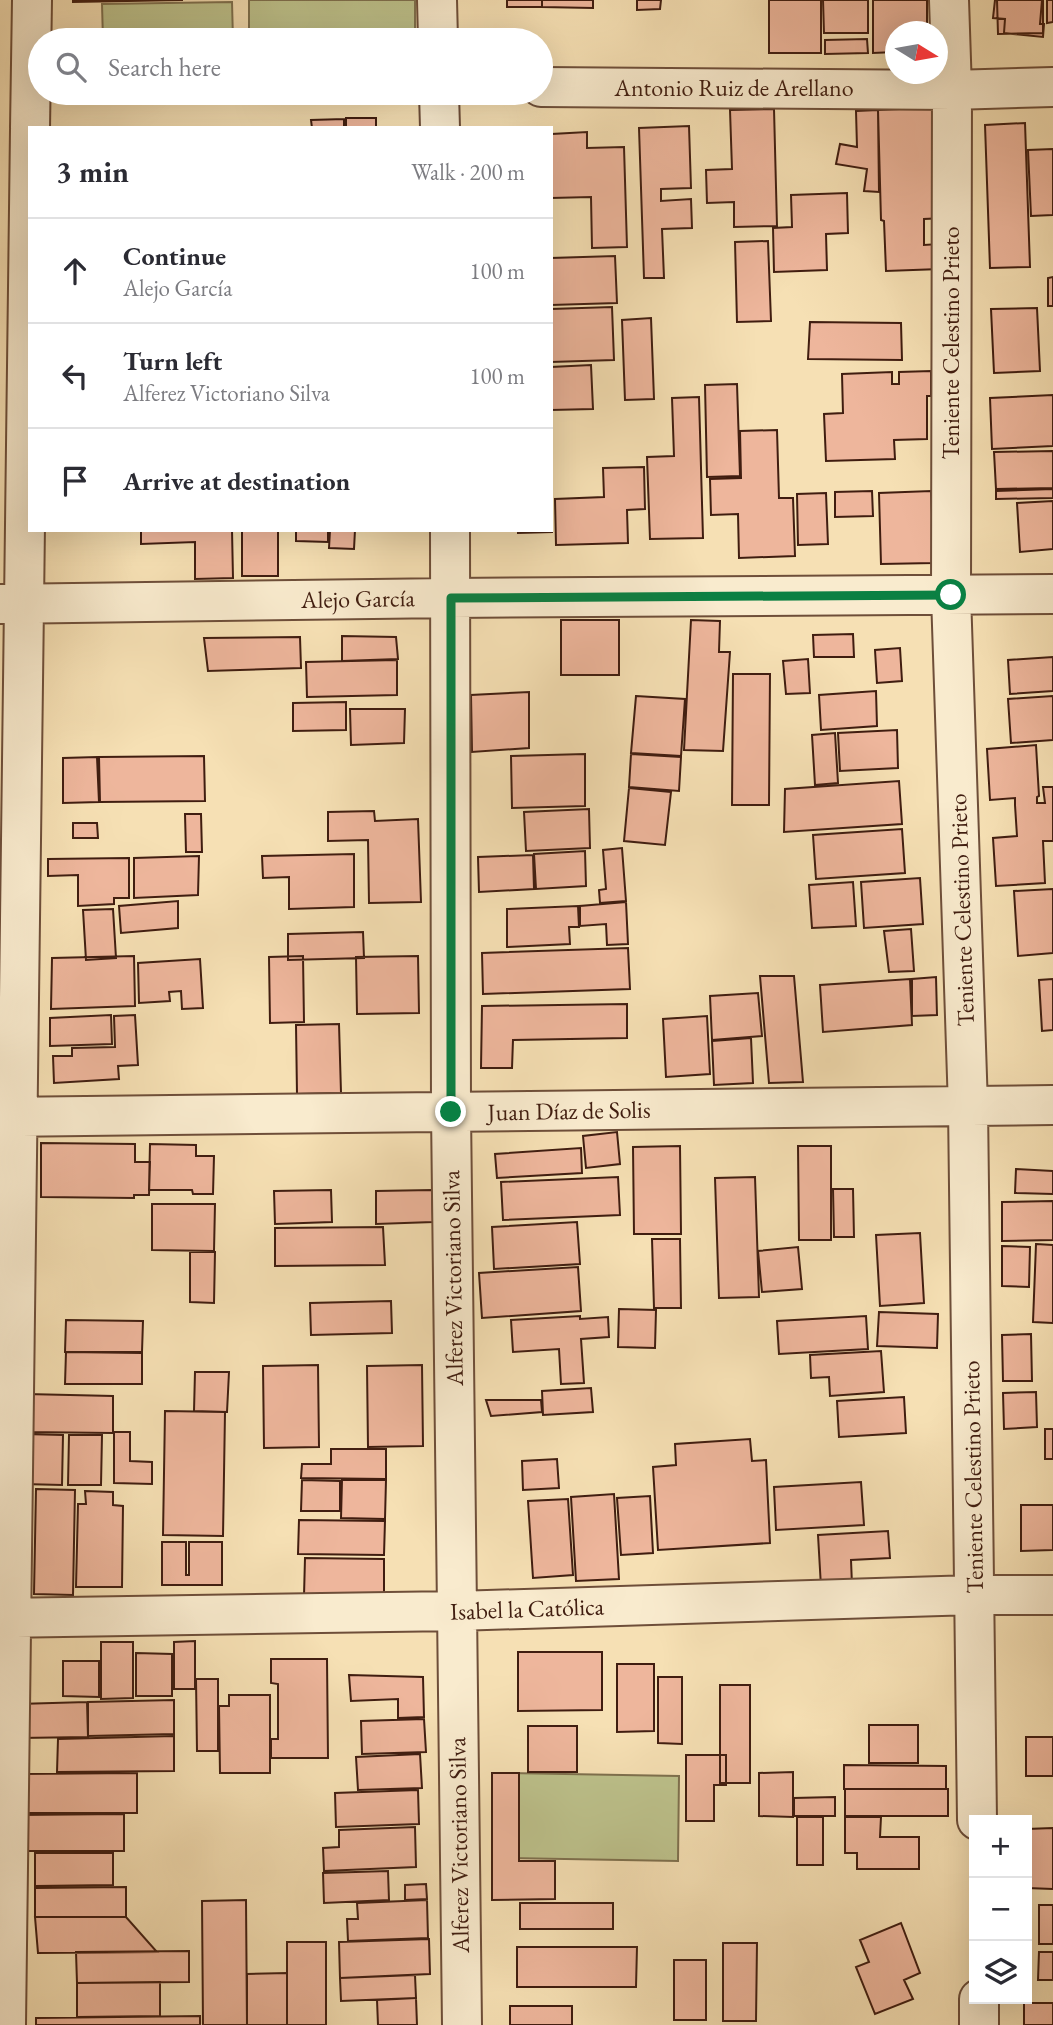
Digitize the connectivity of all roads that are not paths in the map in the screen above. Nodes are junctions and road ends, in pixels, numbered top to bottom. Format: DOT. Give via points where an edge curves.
graph roads {
  1 [pos="32,0"];
  2 [pos="437,0"];
  3 [pos="949,0"];
  4 [pos="30,28"];
  5 [pos="438,28"];
  6 [pos="28,71"];
  7 [pos="553,87"];
  8 [pos="1053,88"];
  9 [pos="951,90"];
  10 [pos="439,105"];
  11 [pos="26,106"];
  12 [pos="440,126"];
  13 [pos="450,532"];
  14 [pos="1053,594"];
  15 [pos="951,595"];
  16 [pos="451,598"];
  17 [pos="12,604"];
  18 [pos="1053,1105"];
  19 [pos="968,1107"];
  20 [pos="451,1112"];
  21 [pos="8,1117"];
  22 [pos="7,1413"];
  23 [pos="974,1595"];
  24 [pos="1053,1595"];
  25 [pos="456,1611"];
  26 [pos="5,1618"];
  27 [pos="977,1815"];
  28 [pos="979,2004"];
  29 [pos="6,2025"];
  30 [pos="462,2025"];
  31 [pos="979,2025"];
  1 -- 4 [label="street"];
  2 -- 5 [label="street"];
  3 -- 9 [label="street, Teniente Celestino Prieto"];
  6 -- 11 [label="street"];
  7 -- 9 [label="street, Antonio Ruiz de Arellano"];
  8 -- 9 [label="street, Antonio Ruiz de Arellano"];
  9 -- 15 [label="street, Teniente Celestino Prieto"];
  10 -- 12 [label="street"];
  11 -- 17 [label="street"];
  13 -- 16 [label="street, Alferez Victoriano Silva"];
  14 -- 15 [label="street, Alejo García"];
  15 -- 16 [label="street, Alejo García"];
  15 -- 19 [label="street, Teniente Celestino Prieto"];
  16 -- 17 [label="street, Alejo García"];
  16 -- 20 [label="street, Alferez Victoriano Silva"];
  17 -- 21 [label="street"];
  18 -- 19 [label="street, Juan Díaz de Solis"];
  19 -- 20 [label="street, Juan Díaz de Solis"];
  19 -- 23 [label="street, Teniente Celestino Prieto"];
  20 -- 21 [label="street, Juan Díaz de Solis"];
  20 -- 25 [label="street, Alferez Victoriano Silva"];
  21 -- 22 [label="street"];
  22 -- 26 [label="street"];
  23 -- 24 [label="street, Isabel la Católica"];
  23 -- 25 [label="street, Isabel la Católica"];
  23 -- 27 [label="street, Teniente Celestino Prieto"];
  25 -- 26 [label="street, Isabel la Católica"];
  25 -- 30 [label="street, Alferez Victoriano Silva"];
  26 -- 29 [label="street"];
  28 -- 31 [label="street"];
}
